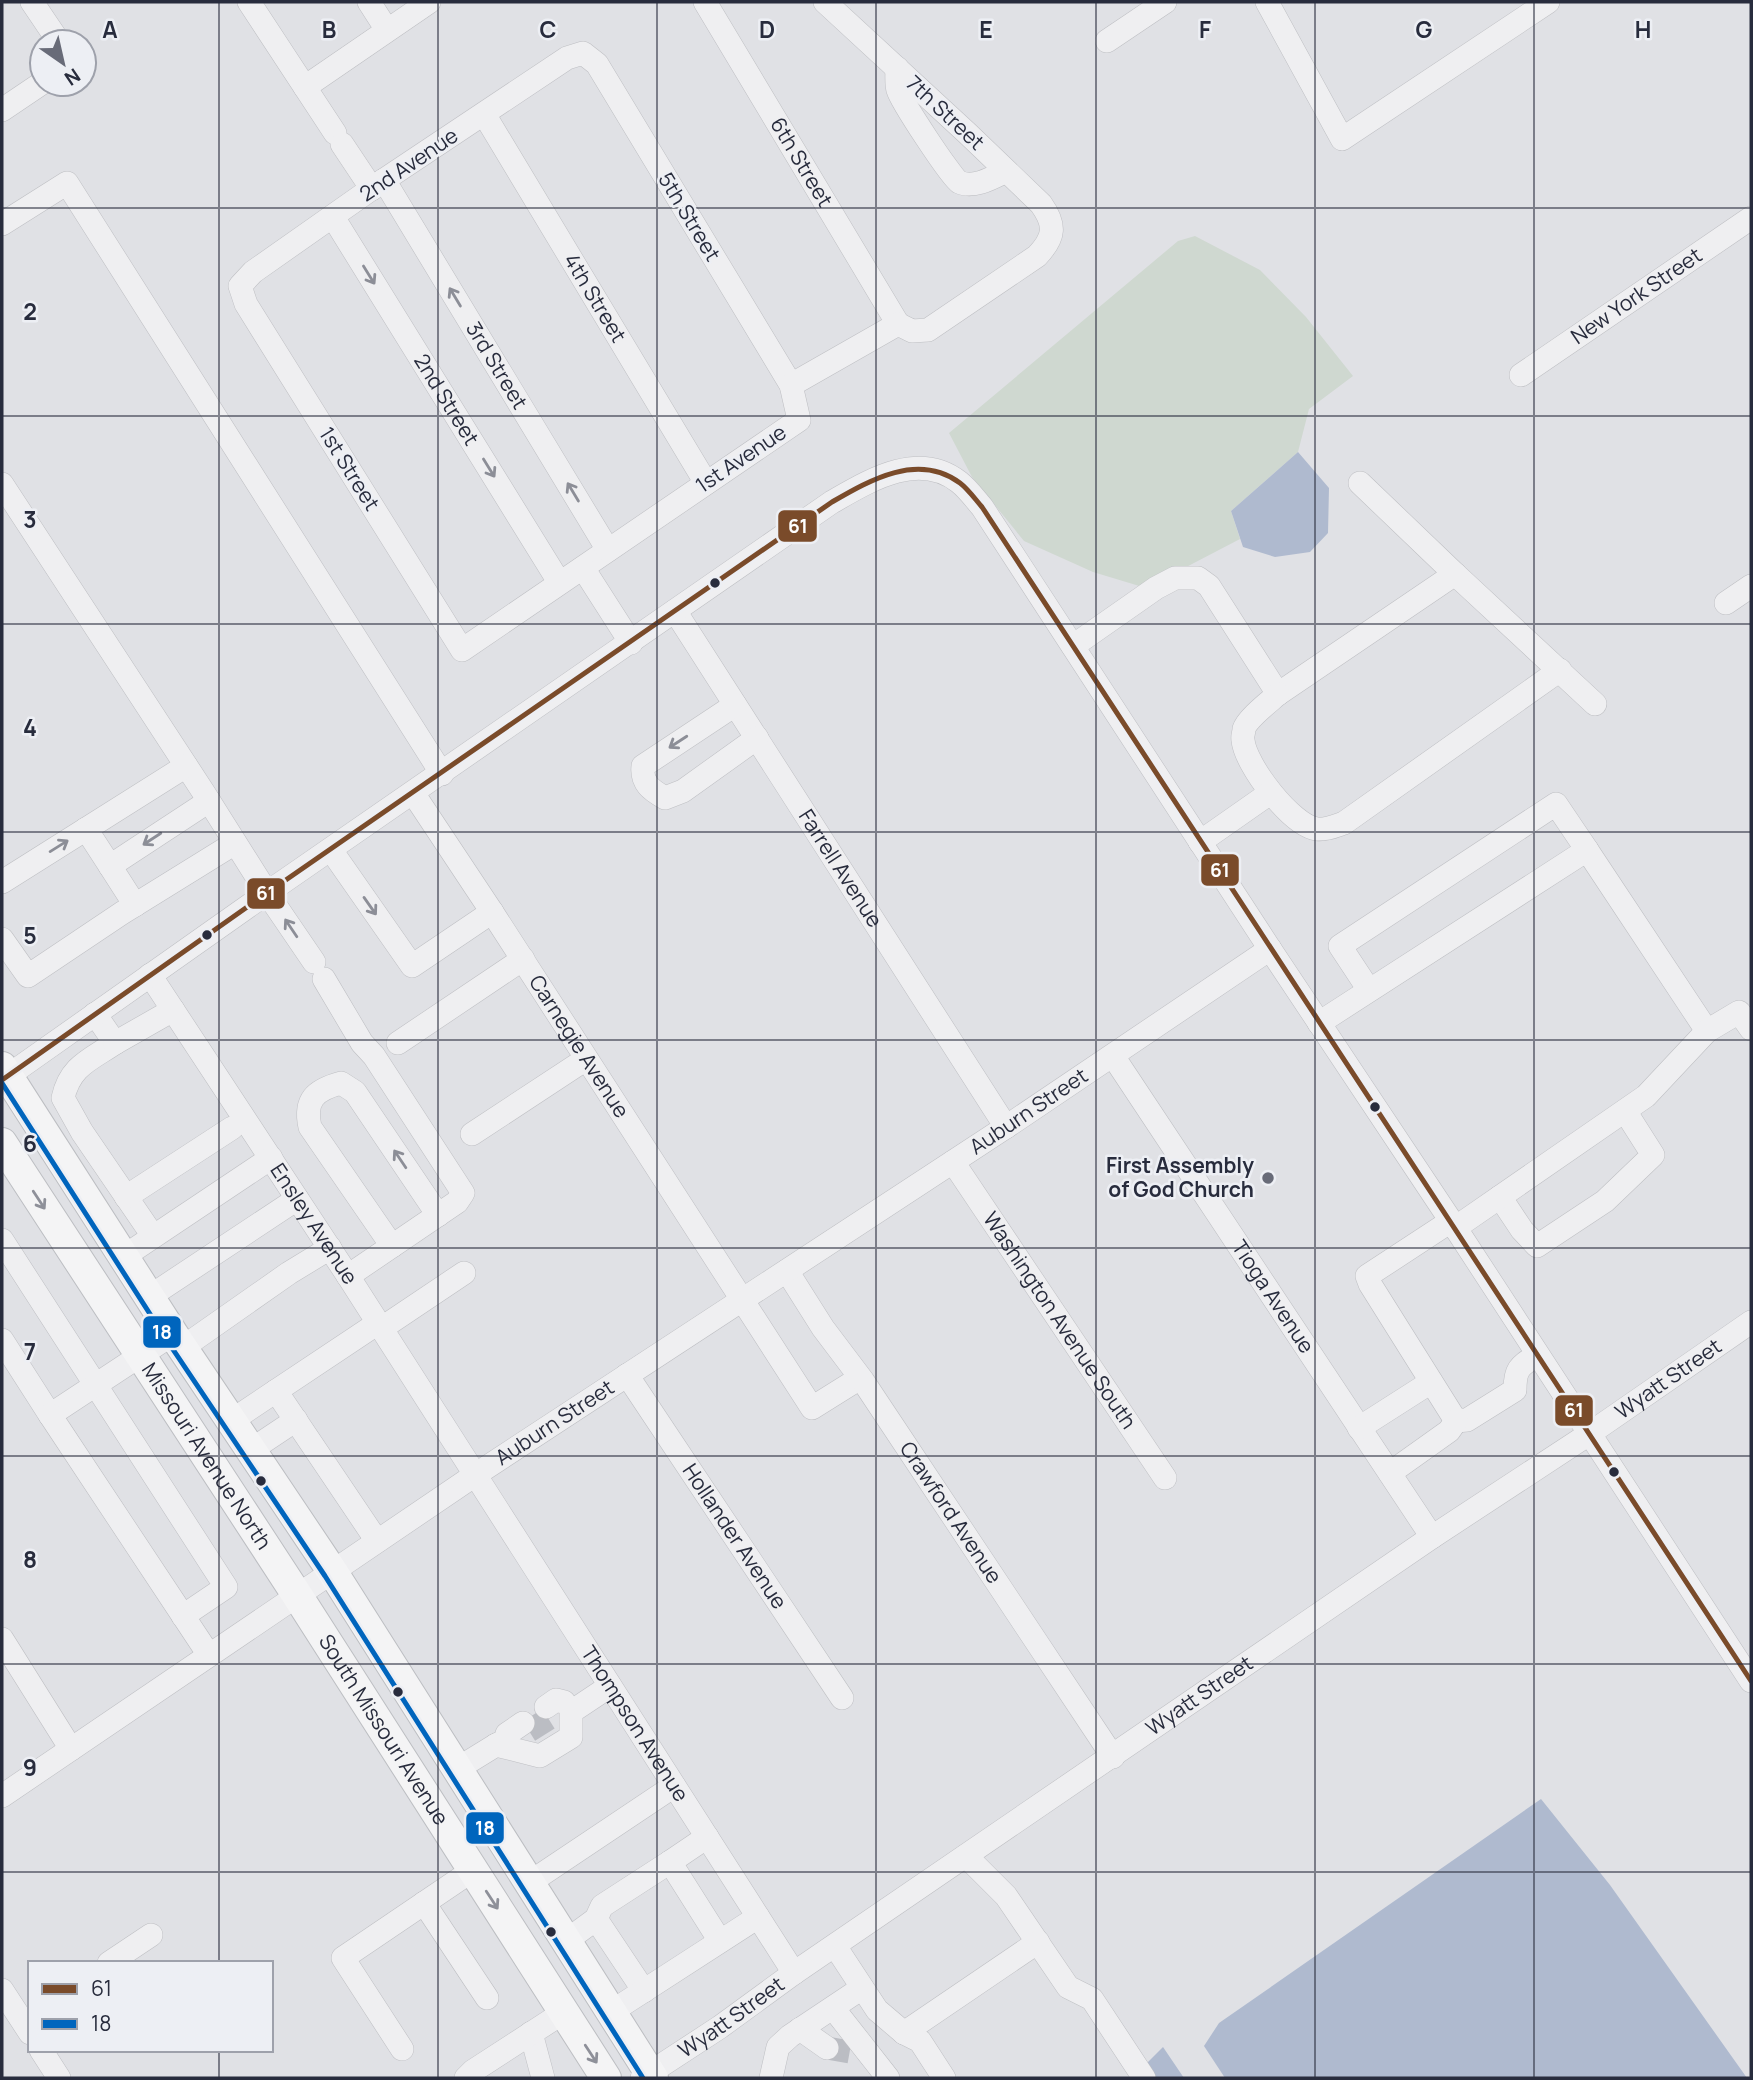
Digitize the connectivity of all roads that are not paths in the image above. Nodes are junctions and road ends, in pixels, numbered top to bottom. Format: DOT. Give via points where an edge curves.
graph roads {
  1 [pos="32,2"];
  2 [pos="249,2"];
  3 [pos="369,2"];
  4 [pos="429,2"];
  5 [pos="705,2"];
  6 [pos="825,2"];
  7 [pos="1165,2"];
  8 [pos="1267,2"];
  9 [pos="1548,2"];
  10 [pos="50,28"];
  11 [pos="387,30"];
  12 [pos="1107,41"];
  13 [pos="583,53"];
  14 [pos="897,68"];
  15 [pos="305,87"];
  16 [pos="28,92"];
  17 [pos="2,110"];
  18 [pos="484,114"];
  19 [pos="1006,171"];
  20 [pos="378,185"];
  21 [pos="333,217"];
  22 [pos="1751,218"];
  23 [pos="2,224"];
  24 [pos="240,286"];
  25 [pos="898,324"];
  26 [pos="1521,375"];
  27 [pos="791,385"];
  28 [pos="706,483"];
  29 [pos="1360,483"];
  30 [pos="2,484"];
  31 [pos="608,550"];
  32 [pos="583,568"];
  33 [pos="1455,573"];
  34 [pos="559,582"];
  35 [pos="1751,586"];
  36 [pos="1726,604"];
  37 [pos="675,611"];
  38 [pos="631,643"];
  39 [pos="1073,646"];
  40 [pos="462,650"];
  41 [pos="1560,670"];
  42 [pos="1278,694"];
  43 [pos="1595,704"];
  44 [pos="735,705"];
  45 [pos="757,738"];
  46 [pos="186,766"];
  47 [pos="442,774"];
  48 [pos="413,793"];
  49 [pos="1270,793"];
  50 [pos="209,802"];
  51 [pos="86,829"];
  52 [pos="1200,842"];
  53 [pos="235,843"];
  54 [pos="331,850"];
  55 [pos="1587,850"];
  56 [pos="110,866"];
  57 [pos="2,883"];
  58 [pos="267,893"];
  59 [pos="128,909"];
  60 [pos="492,912"];
  61 [pos="2,939"];
  62 [pos="1270,949"];
  63 [pos="523,960"];
  64 [pos="150,975"];
  65 [pos="1369,990"];
  66 [pos="95,1014"];
  67 [pos="167,1014"];
  68 [pos="1318,1023"];
  69 [pos="1751,1029"];
  70 [pos="1707,1031"];
  71 [pos="115,1043"];
  72 [pos="398,1043"];
  73 [pos="1113,1056"];
  74 [pos="586,1059"];
  75 [pos="4,1074"];
  76 [pos="1625,1111"];
  77 [pos="1006,1127"];
  78 [pos="232,1128"];
  79 [pos="82,1132"];
  80 [pos="472,1135"];
  81 [pos="2,1143"];
  82 [pos="54,1148"];
  83 [pos="264,1162"];
  84 [pos="953,1162"];
  85 [pos="1500,1196"];
  86 [pos="126,1197"];
  87 [pos="298,1199"];
  88 [pos="438,1215"];
  89 [pos="1453,1224"];
  90 [pos="153,1236"];
  91 [pos="2,1240"];
  92 [pos="392,1246"];
  93 [pos="330,1248"];
  94 [pos="123,1257"];
  95 [pos="786,1271"];
  96 [pos="464,1273"];
  97 [pos="348,1276"];
  98 [pos="149,1297"];
  99 [pos="742,1301"];
  100 [pos="1751,1322"];
  101 [pos="380,1325"];
  102 [pos="2,1340"];
  103 [pos="177,1341"];
  104 [pos="1537,1355"];
  105 [pos="140,1356"];
  106 [pos="627,1376"];
  107 [pos="860,1378"];
  108 [pos="1431,1382"];
  109 [pos="94,1386"];
  110 [pos="276,1391"];
  111 [pos="50,1415"];
  112 [pos="296,1420"];
  113 [pos="231,1421"];
  114 [pos="1456,1421"];
  115 [pos="1359,1428"];
  116 [pos="1589,1434"];
  117 [pos="251,1450"];
  118 [pos="1390,1473"];
  119 [pos="475,1475"];
  120 [pos="1165,1478"];
  121 [pos="1432,1537"];
  122 [pos="377,1541"];
  123 [pos="332,1571"];
  124 [pos="297,1595"];
  125 [pos="183,1616"];
  126 [pos="2,1639"];
  127 [pos="209,1655"];
  128 [pos="1751,1681"];
  129 [pos="610,1686"];
  130 [pos="842,1698"];
  131 [pos="526,1727"];
  132 [pos="501,1742"];
  133 [pos="71,1749"];
  134 [pos="1113,1757"];
  135 [pos="457,1769"];
  136 [pos="674,1786"];
  137 [pos="2,1796"];
  138 [pos="707,1838"];
  139 [pos="966,1856"];
  140 [pos="670,1862"];
  141 [pos="473,1870"];
  142 [pos="529,1883"];
  143 [pos="424,1903"];
  144 [pos="758,1917"];
  145 [pos="596,1919"];
  146 [pos="151,1935"];
  147 [pos="566,1941"];
  148 [pos="720,1941"];
  149 [pos="1038,1942"];
  150 [pos="835,1946"];
  151 [pos="111,1961"];
  152 [pos="794,1973"];
  153 [pos="862,1988"];
  154 [pos="2,1990"];
  155 [pos="644,1991"];
  156 [pos="487,1998"];
  157 [pos="833,2008"];
  158 [pos="564,2012"];
  159 [pos="611,2012"];
  160 [pos="27,2022"];
  161 [pos="800,2029"];
  162 [pos="531,2033"];
  163 [pos="904,2033"];
  164 [pos="827,2048"];
  165 [pos="402,2049"];
  166 [pos="42,2052"];
  167 [pos="470,2075"];
  168 [pos="649,2077"];
  169 [pos="59,2078"];
  170 [pos="543,2078"];
  171 [pos="607,2078"];
  172 [pos="771,2078"];
  173 [pos="888,2078"];
  174 [pos="944,2078"];
  175 [pos="1144,2078"];
  1 -- 10 [label="street"];
  2 -- 15 [label="street"];
  3 -- 11 [label="street"];
  4 -- 11 [label="street"];
  5 -- 25 [label="street, 6th Street"];
  6 -- 14 [label="street, 7th Street"];
  7 -- 12 [label="street"];
  8 -- 9 [label="street" via="1342,139"];
  11 -- 15 [label="street"];
  13 -- 18 [label="street, 2nd Avenue" via="567,58"];
  13 -- 27 [label="street, 5th Street" via="597,64"];
  14 -- 19 [label="street, 7th Street"];
  14 -- 19 [label="street" via="897,89 958,181 971,184"];
  15 -- 20 [label="street" via="338,139"];
  16 -- 17 [label="street"];
  18 -- 20 [label="street, 2nd Avenue"];
  18 -- 28 [label="street, 4th Street"];
  19 -- 25 [label="street, 7th Street" via="1049,216 1052,232 1047,245 928,330 912,331"];
  20 -- 21 [label="street, 2nd Avenue"];
  31 -- 20 [label="street, 3rd Street, one-way"];
  21 -- 24 [label="street, 2nd Avenue"];
  21 -- 34 [label="street, 2nd Street, one-way"];
  22 -- 26 [label="street, New York Street"];
  23 -- 47 [label="street" via="68,183"];
  24 -- 40 [label="street, 1st Street" via="246,304"];
  25 -- 27 [label="street"];
  27 -- 28 [label="street, 1st Avenue" via="799,420"];
  28 -- 31 [label="street, 1st Avenue"];
  29 -- 33 [label="street"];
  30 -- 46 [label="street"];
  31 -- 32 [label="street, 1st Avenue"];
  32 -- 34 [label="street, 1st Avenue"];
  32 -- 38 [label="street"];
  33 -- 41 [label="street"];
  33 -- 42 [label="street"];
  34 -- 40 [label="street, 1st Avenue"];
  35 -- 36 [label="street"];
  37 -- 38 [label="street"];
  37 -- 39 [label="street" via="832,502 906,468 932,469 958,482 982,507"];
  37 -- 44 [label="street, Farrell Avenue"];
  38 -- 47 [label="street"];
  39 -- 42 [label="street" via="1156,587 1175,578 1198,578 1209,586"];
  39 -- 52 [label="street"];
  41 -- 43 [label="street"];
  41 -- 49 [label="street" via="1343,823 1316,829 1302,823"];
  42 -- 49 [label="street" via="1245,725 1243,740"];
  44 -- 45 [label="street, Farrell Avenue"];
  44 -- 45 [label="street, one-way" via="643,766 642,775 650,789 665,798 684,790"];
  45 -- 77 [label="street, Farrell Avenue"];
  46 -- 50 [label="street"];
  46 -- 51 [label="street"];
  47 -- 48 [label="street"];
  48 -- 54 [label="street"];
  48 -- 60 [label="street, Carnegie Avenue"];
  49 -- 52 [label="street"];
  50 -- 53 [label="street"];
  50 -- 56 [label="street, one-way"];
  51 -- 56 [label="street"];
  57 -- 51 [label="street, one-way"];
  52 -- 62 [label="street"];
  53 -- 58 [label="street"];
  53 -- 59 [label="street"];
  54 -- 58 [label="street"];
  54 -- 60 [label="street, one-way" via="412,966"];
  55 -- 65 [label="street"];
  55 -- 65 [label="street" via="1556,804 1340,946"];
  55 -- 70 [label="street"];
  56 -- 59 [label="street"];
  58 -- 64 [label="street"];
  88 -- 58 [label="street, one-way" via="461,1199 461,1188"];
  59 -- 61 [label="street" via="28,976"];
  60 -- 63 [label="street, Carnegie Avenue"];
  62 -- 68 [label="street"];
  62 -- 73 [label="street, Auburn Street"];
  63 -- 72 [label="street"];
  63 -- 74 [label="street, Carnegie Avenue"];
  64 -- 66 [label="street"];
  64 -- 67 [label="street, Ensley Avenue"];
  65 -- 68 [label="street"];
  66 -- 71 [label="street"];
  66 -- 75 [label="street"];
  67 -- 71 [label="street"];
  67 -- 78 [label="street"];
  67 -- 83 [label="street, Ensley Avenue"];
  68 -- 89 [label="street"];
  69 -- 70 [label="street" via="1739,1012"];
  70 -- 76 [label="street" via="1646,1096"];
  71 -- 79 [label="street" via="74,1071 66,1083 63,1098"];
  73 -- 77 [label="street, Auburn Street"];
  73 -- 115 [label="street, Tioga Avenue"];
  74 -- 80 [label="street"];
  74 -- 99 [label="street, Carnegie Avenue"];
  75 -- 82 [label="main road, Missouri Avenue North"];
  76 -- 85 [label="street"];
  76 -- 85 [label="street" via="1653,1155 1605,1201 1537,1246"];
  77 -- 84 [label="street, Auburn Street"];
  78 -- 83 [label="street"];
  78 -- 86 [label="street"];
  79 -- 82 [label="street"];
  79 -- 86 [label="street"];
  81 -- 105 [label="main road, Missouri Avenue North, one-way"];
  82 -- 94 [label="main road, Missouri Avenue North"];
  83 -- 87 [label="street, Ensley Avenue"];
  83 -- 90 [label="street"];
  84 -- 95 [label="street, Auburn Street"];
  84 -- 120 [label="street, Washington Avenue South"];
  85 -- 89 [label="street"];
  86 -- 90 [label="street"];
  87 -- 93 [label="street, Ensley Avenue"];
  87 -- 98 [label="street"];
  88 -- 92 [label="street"];
  88 -- 92 [label="street, one-way" via="355,1093 341,1083 328,1086 310,1100 310,1127"];
  89 -- 104 [label="street"];
  89 -- 108 [label="street" via="1367,1276"];
  90 -- 94 [label="street"];
  91 -- 109 [label="street"];
  92 -- 97 [label="street"];
  93 -- 97 [label="street, Ensley Avenue"];
  93 -- 103 [label="street"];
  94 -- 98 [label="main road, Missouri Avenue North"];
  95 -- 99 [label="street, Auburn Street"];
  95 -- 107 [label="street, Crawford Avenue"];
  96 -- 101 [label="street"];
  97 -- 101 [label="street, Ensley Avenue"];
  98 -- 103 [label="main road, Missouri Avenue North"];
  99 -- 106 [label="street, Auburn Street"];
  99 -- 107 [label="street, Carnegie Avenue" via="812,1408"];
  100 -- 116 [label="street, Wyatt Street"];
  101 -- 110 [label="street"];
  101 -- 119 [label="street, Ensley Avenue"];
  102 -- 111 [label="street"];
  103 -- 105 [label="street"];
  103 -- 113 [label="main road, Missouri Avenue North"];
  104 -- 114 [label="street" via="1515,1374 1515,1390 1467,1420"];
  104 -- 116 [label="street"];
  105 -- 109 [label="street"];
  105 -- 124 [label="main road, Missouri Avenue North"];
  106 -- 119 [label="street, Auburn Street"];
  106 -- 130 [label="street, Hollander Avenue"];
  107 -- 134 [label="street, Crawford Avenue"];
  108 -- 114 [label="street"];
  108 -- 115 [label="street"];
  109 -- 111 [label="street"];
  109 -- 125 [label="street" via="226,1587"];
  110 -- 112 [label="street"];
  110 -- 113 [label="street"];
  111 -- 125 [label="street"];
  112 -- 117 [label="street"];
  112 -- 122 [label="street"];
  113 -- 117 [label="main road, Missouri Avenue North"];
  114 -- 118 [label="street" via="1449,1431"];
  115 -- 118 [label="street, Tioga Avenue"];
  116 -- 121 [label="street, Wyatt Street"];
  116 -- 128 [label="street"];
  117 -- 123 [label="main road, Missouri Avenue North"];
  118 -- 121 [label="street, Tioga Avenue"];
  119 -- 122 [label="street, Auburn Street"];
  119 -- 129 [label="street, Thompson Avenue"];
  121 -- 134 [label="street, Wyatt Street"];
  122 -- 123 [label="street, Auburn Street"];
  123 -- 124 [label="street, Auburn Street"];
  123 -- 135 [label="main road, South Missouri Avenue"];
  124 -- 127 [label="street, Auburn Street"];
  124 -- 141 [label="main road, South Missouri Avenue"];
  125 -- 127 [label="street"];
  126 -- 133 [label="street"];
  127 -- 133 [label="street, Auburn Street"];
  129 -- 132 [label="street" via="558,1709 571,1737 540,1756"];
  129 -- 136 [label="street, Thompson Avenue"];
  131 -- 132 [label="street" via="507,1734"];
  132 -- 135 [label="street"];
  133 -- 137 [label="street, Auburn Street"];
  134 -- 139 [label="street, Wyatt Street"];
  135 -- 142 [label="main road, South Missouri Avenue"];
  136 -- 138 [label="street, Thompson Avenue"];
  136 -- 142 [label="street"];
  138 -- 140 [label="street"];
  138 -- 144 [label="street, Thompson Avenue"];
  139 -- 149 [label="street" via="1006,1896"];
  139 -- 150 [label="street, Wyatt Street"];
  140 -- 145 [label="street" via="602,1906"];
  140 -- 148 [label="street"];
  141 -- 143 [label="street"];
  141 -- 158 [label="main road, South Missouri Avenue, one-way"];
  142 -- 147 [label="main road, South Missouri Avenue"];
  143 -- 156 [label="street"];
  143 -- 165 [label="street" via="343,1958"];
  144 -- 148 [label="street"];
  144 -- 152 [label="street, Thompson Avenue"];
  145 -- 147 [label="street"];
  145 -- 155 [label="street"];
  146 -- 151 [label="street"];
  147 -- 159 [label="main road, South Missouri Avenue"];
  148 -- 155 [label="street"];
  149 -- 163 [label="street"];
  149 -- 175 [label="street" via="1068,1987 1092,1999"];
  150 -- 152 [label="street, Wyatt Street"];
  150 -- 153 [label="street"];
  152 -- 168 [label="street, Wyatt Street"];
  153 -- 157 [label="street"];
  153 -- 163 [label="street" via="877,2010"];
  154 -- 160 [label="street"];
  155 -- 159 [label="street"];
  157 -- 161 [label="street"];
  157 -- 173 [label="street" via="863,2054"];
  158 -- 162 [label="street"];
  158 -- 171 [label="main road, South Missouri Avenue, one-way"];
  159 -- 168 [label="main road, South Missouri Avenue"];
  161 -- 164 [label="street"];
  161 -- 172 [label="street" via="778,2047"];
  162 -- 167 [label="street"];
  162 -- 170 [label="street"];
  163 -- 174 [label="street" via="920,2041"];
  166 -- 169 [label="street"];
}
